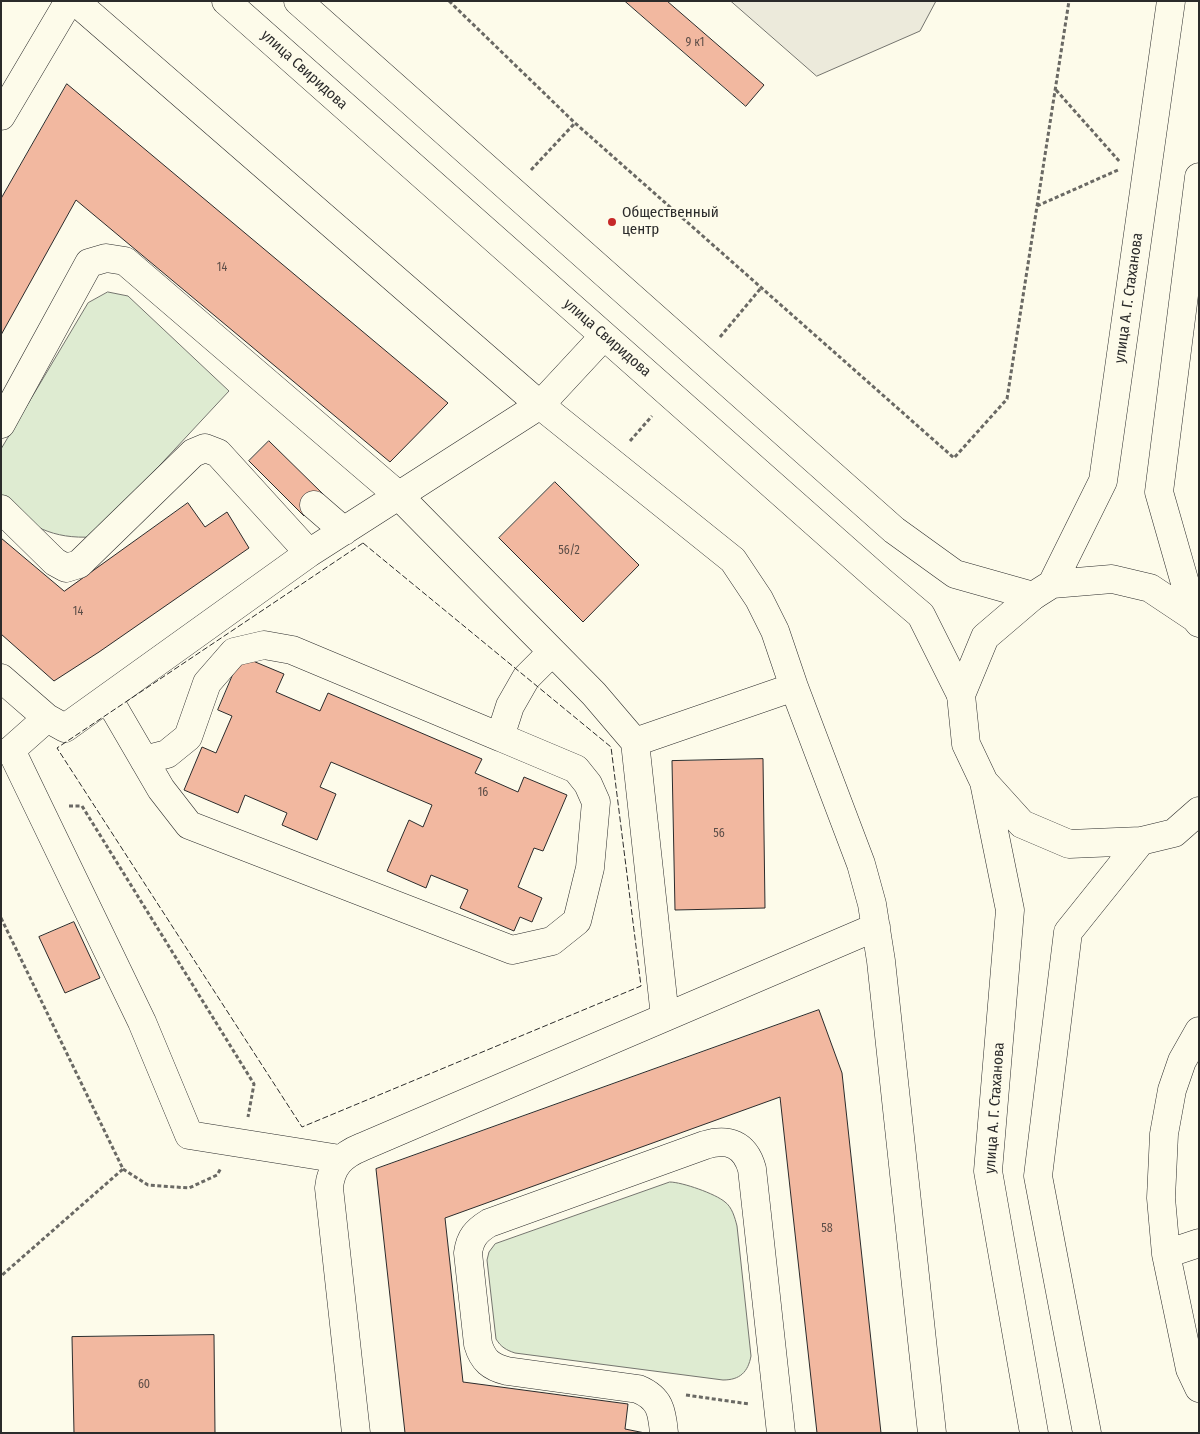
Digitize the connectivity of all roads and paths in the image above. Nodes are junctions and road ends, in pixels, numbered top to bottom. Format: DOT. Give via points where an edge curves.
graph roads {
  1 [pos="69,1"];
  2 [pos="76,1"];
  3 [pos="226,1"];
  4 [pos="298,1"];
  5 [pos="448,1"];
  6 [pos="1069,1"];
  7 [pos="1171,1"];
  8 [pos="1055,89"];
  9 [pos="1,116"];
  10 [pos="575,123"];
  11 [pos="530,171"];
  12 [pos="1199,178"];
  13 [pos="1037,206"];
  14 [pos="761,288"];
  15 [pos="604,336"];
  16 [pos="718,339"];
  17 [pos="670,394"];
  18 [pos="540,405"];
  19 [pos="1,424"];
  20 [pos="612,463"];
  21 [pos="398,495"];
  22 [pos="314,505"];
  23 [pos="1,509"];
  24 [pos="344,531"];
  25 [pos="309,553"];
  26 [pos="1042,590"];
  27 [pos="1197,621"];
  28 [pos="552,652"];
  29 [pos="1,678"];
  30 [pos="794,687"];
  31 [pos="961,695"];
  32 [pos="104,701"];
  33 [pos="47,718"];
  34 [pos="500,737"];
  35 [pos="635,742"];
  36 [pos="144,760"];
  37 [pos="984,782"];
  38 [pos="38,808"];
  39 [pos="1199,811"];
  40 [pos="1186,832"];
  41 [pos="1141,841"];
  42 [pos="1,918"];
  43 [pos="876,926"];
  44 [pos="665,1017"];
  45 [pos="1199,1031"];
  46 [pos="238,1143"];
  47 [pos="340,1159"];
  48 [pos="123,1169"];
  49 [pos="1199,1243"];
  50 [pos="1166,1254"];
  51 [pos="1,1276"];
  52 [pos="1199,1388"];
  53 [pos="684,1395"];
  54 [pos="779,1420"];
  55 [pos="356,1433"];
  56 [pos="664,1433"];
  57 [pos="932,1433"];
  58 [pos="1034,1433"];
  59 [pos="1087,1433"];
  1 -- 9 [label="main road"];
  2 -- 18 [label="main road"];
  3 -- 15 [label="main road, улица Свиридова"];
  4 -- 26 [label="main road" via="894,530 955,574"];
  5 -- 10 [label="path"];
  6 -- 8 [label="path"];
  7 -- 26 [label="main road, улица А. Г. Стаханова" via="1103,481"];
  8 -- 13 [label="path"];
  8 -- 13 [label="path" via="1124,167"];
  10 -- 11 [label="path"];
  10 -- 14 [label="path"];
  12 -- 27 [label="main road" via="1159,492"];
  13 -- 14 [label="path" via="1007,399 954,458"];
  14 -- 16 [label="path"];
  15 -- 17 [label="main road, улица Свиридова"];
  15 -- 18 [label="main road"];
  17 -- 20 [label="path"];
  17 -- 31 [label="main road, улица Свиридова" via="921,615"];
  18 -- 20 [label="main road"];
  18 -- 21 [label="main road"];
  19 -- 21 [label="main road" via="89,263 106,258 124,261"];
  20 -- 30 [label="main road" via="733,560 759,599 775,631"];
  21 -- 24 [label="main road"];
  21 -- 28 [label="main road"];
  22 -- 24 [label="main road"];
  23 -- 25 [label="main road" via="54,562 66,568 79,564 193,453 205,448 218,453"];
  24 -- 25 [label="main road"];
  25 -- 32 [label="main road"];
  26 -- 27 [label="main road" via="1112,579 1150,588"];
  26 -- 31 [label="main road" via="985,637"];
  28 -- 34 [label="main road" via="526,678 510,706"];
  28 -- 35 [label="main road"];
  29 -- 33 [label="main road"];
  30 -- 35 [label="main road"];
  30 -- 43 [label="main road" via="861,864"];
  31 -- 37 [label="main road" via="966,744"];
  32 -- 33 [label="main road" via="65,728"];
  32 -- 36 [label="main road" via="115,710"];
  33 -- 38 [label="main road" via="10,750"];
  34 -- 36 [label="main road" via="292,650 264,645 234,652 207,682 188,737 167,754"];
  34 -- 36 [label="main road" via="576,769 596,802 590,868 577,921 552,941 512,950 189,825 161,789"];
  35 -- 44 [label="main road"];
  37 -- 41 [label="main road" via="1022,824 1069,844"];
  37 -- 58 [label="main road, улица А. Г. Стаханова" via="1010,910 988,1171"];
  38 -- 46 [label="main road" via="142,1022 189,1135"];
  38 -- 46 [label="path" via="82,806 254,1084 250,1113"];
  39 -- 40 [label="main road"];
  40 -- 41 [label="main road"];
  41 -- 59 [label="main road" via="1068,932 1038,1176"];
  42 -- 48 [label="path"];
  43 -- 44 [label="main road"];
  43 -- 57 [label="main road"];
  44 -- 47 [label="main road" via="348,1152"];
  45 -- 50 [label="main road" via="1179,1068 1164,1134 1161,1198"];
  46 -- 47 [label="main road"];
  46 -- 48 [label="path" via="217,1174 189,1188 148,1185"];
  47 -- 55 [label="main road" via="329,1188"];
  48 -- 51 [label="path"];
  49 -- 50 [label="main road"];
  50 -- 52 [label="main road" via="1190,1369"];
  53 -- 54 [label="path"];
  54 -- 56 [label="main road" via="752,1169 746,1154 736,1146 722,1142 704,1145 489,1223 474,1234 468,1253 478,1344 488,1363 507,1371 647,1392 658,1403"];
}
